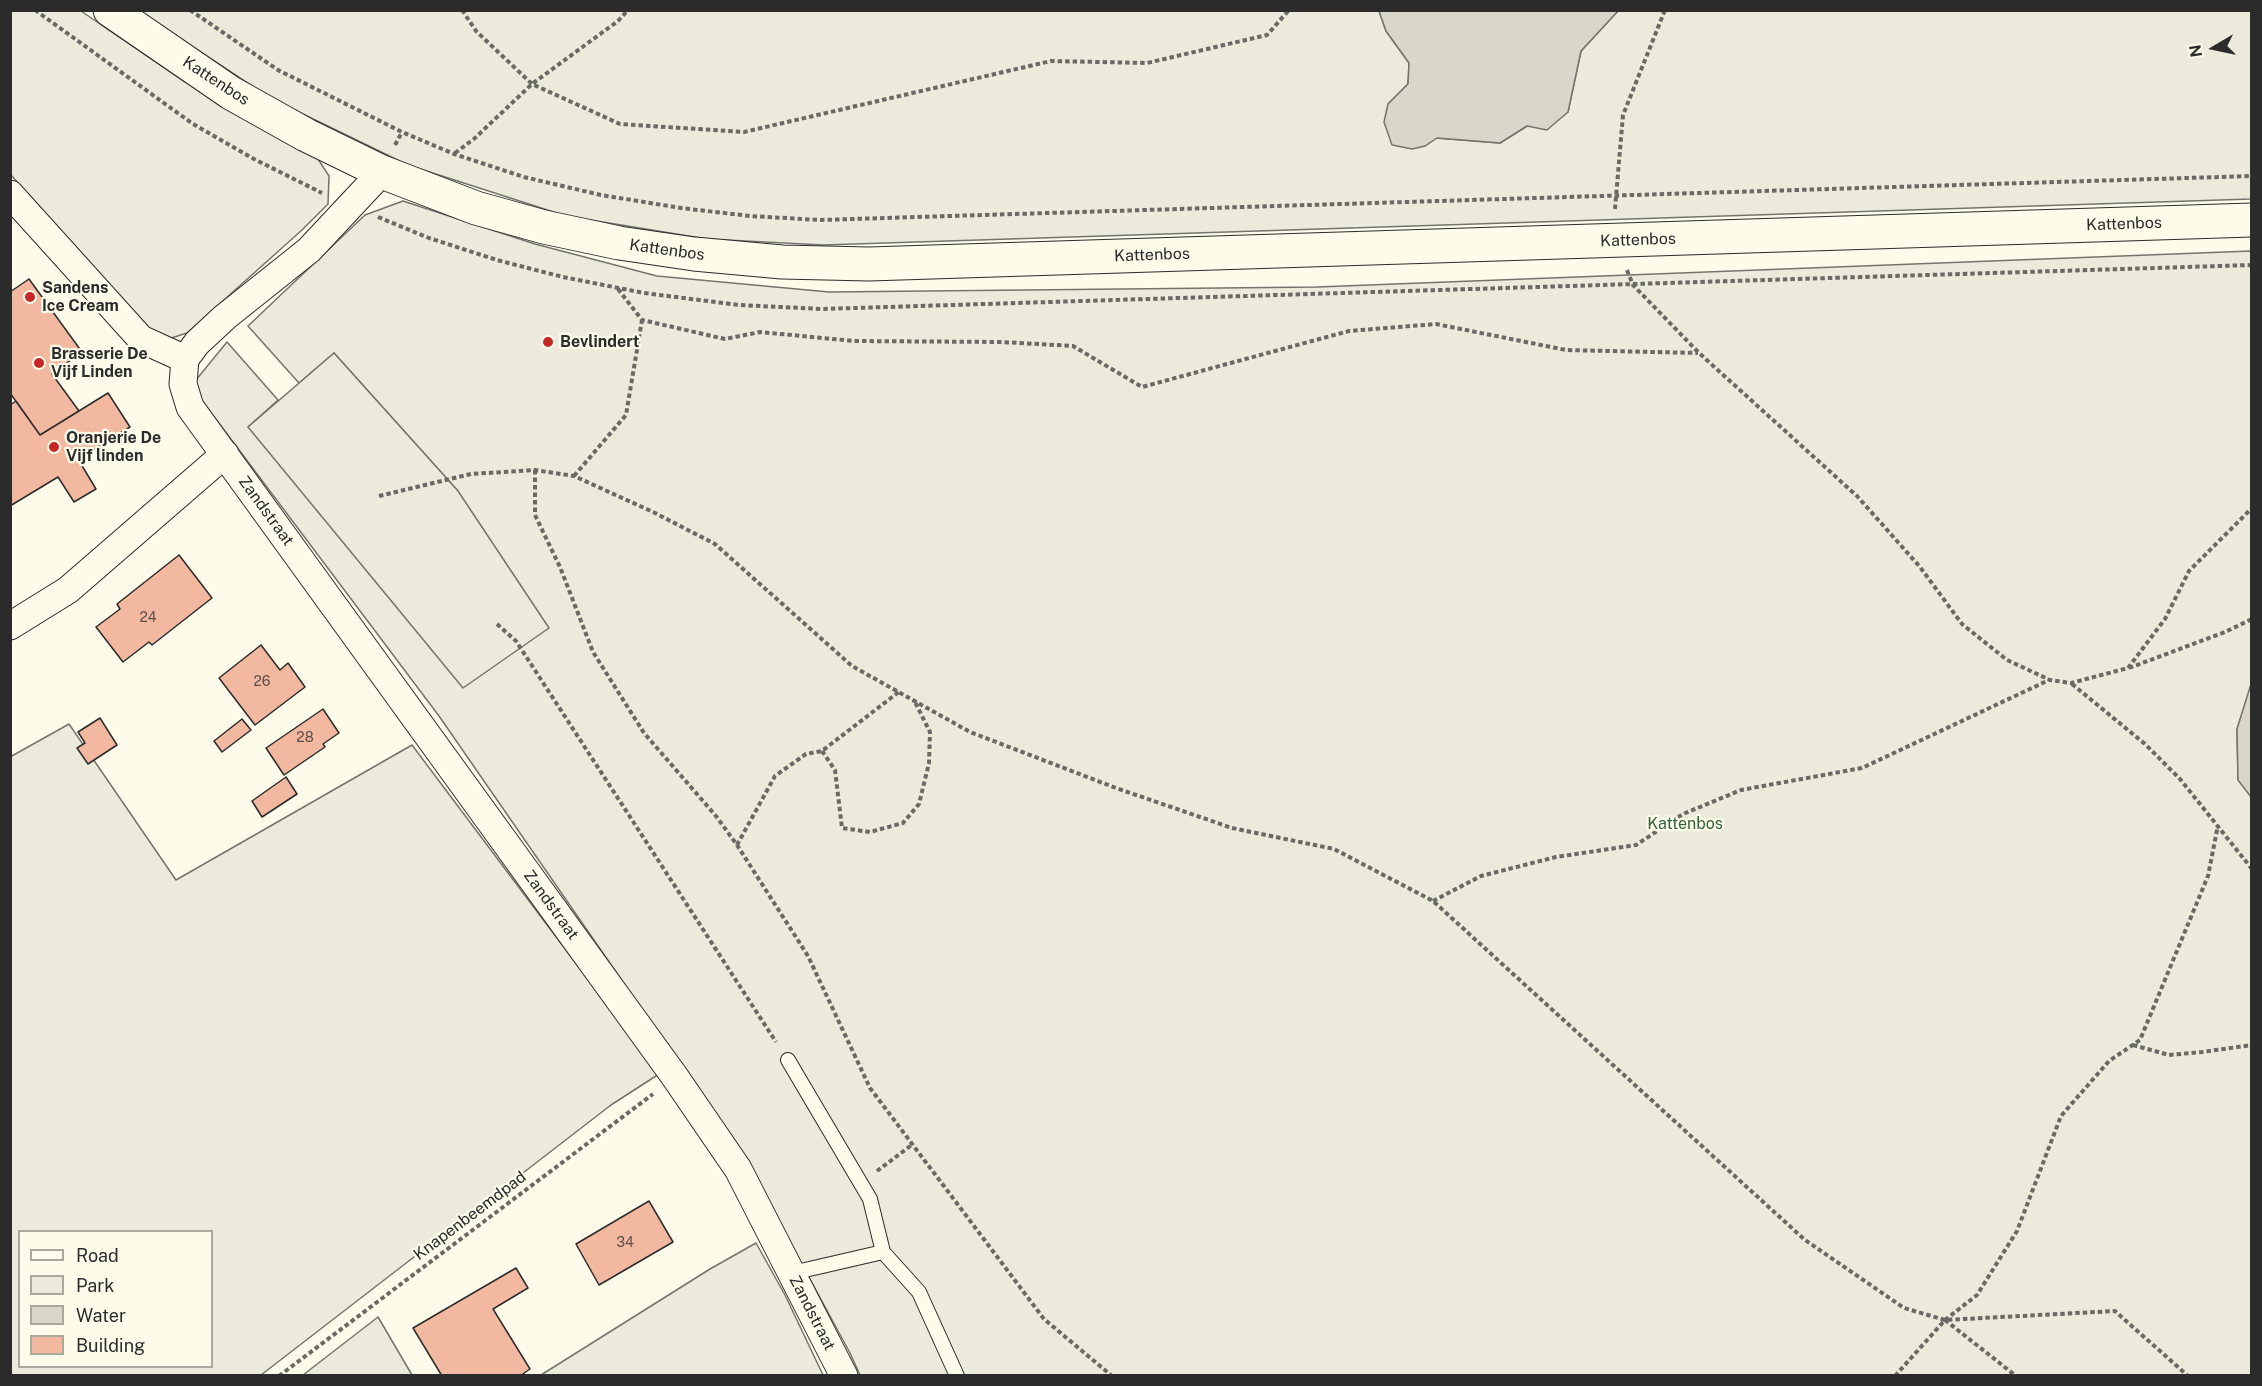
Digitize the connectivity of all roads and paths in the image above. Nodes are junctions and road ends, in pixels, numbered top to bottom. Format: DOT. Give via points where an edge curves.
graph roads {
  1 [pos="34,10"];
  2 [pos="110,10"];
  3 [pos="189,10"];
  4 [pos="462,10"];
  5 [pos="628,10"];
  6 [pos="1289,10"];
  7 [pos="1665,10"];
  8 [pos="532,84"];
  9 [pos="454,154"];
  10 [pos="382,172"];
  11 [pos="2252,176"];
  12 [pos="10,194"];
  13 [pos="1616,195"];
  14 [pos="350,206"];
  15 [pos="2252,220"];
  16 [pos="1614,240"];
  17 [pos="2252,265"];
  18 [pos="1633,285"];
  19 [pos="618,288"];
  20 [pos="642,320"];
  21 [pos="1699,353"];
  22 [pos="185,359"];
  23 [pos="225,454"];
  24 [pos="535,470"];
  25 [pos="574,476"];
  26 [pos="379,496"];
  27 [pos="2252,508"];
  28 [pos="2252,619"];
  29 [pos="497,624"];
  30 [pos="10,626"];
  31 [pos="2128,668"];
  32 [pos="2050,680"];
  33 [pos="2071,683"];
  34 [pos="900,691"];
  35 [pos="914,700"];
  36 [pos="822,751"];
  37 [pos="2218,825"];
  38 [pos="737,845"];
  39 [pos="2252,869"];
  40 [pos="1433,901"];
  41 [pos="2133,1045"];
  42 [pos="2252,1045"];
  43 [pos="788,1060"];
  44 [pos="675,1077"];
  45 [pos="913,1144"];
  46 [pos="861,1183"];
  47 [pos="883,1252"];
  48 [pos="792,1273"];
  49 [pos="1945,1320"];
  50 [pos="279,1376"];
  51 [pos="844,1376"];
  52 [pos="957,1376"];
  53 [pos="1112,1376"];
  54 [pos="1895,1376"];
  55 [pos="2016,1376"];
  56 [pos="2187,1376"];
  1 -- 14 [label="path" via="193,123 301,184"];
  2 -- 10 [label="main road, Kattenbos" via="231,93"];
  3 -- 9 [label="path" via="278,70"];
  4 -- 8 [label="path" via="476,31"];
  5 -- 8 [label="path"];
  6 -- 8 [label="path" via="1267,35 1147,63 1051,61 744,132 620,124"];
  7 -- 13 [label="path" via="1623,115"];
  8 -- 9 [label="path"];
  9 -- 13 [label="path" via="524,177 601,195 750,216 820,220"];
  10 -- 14 [label="street"];
  10 -- 16 [label="main road, Kattenbos" via="476,208 544,228 694,254 782,262 869,264"];
  11 -- 13 [label="path"];
  12 -- 22 [label="street" via="141,339"];
  13 -- 16 [label="path"];
  14 -- 19 [label="path" via="497,260"];
  14 -- 22 [label="street" via="309,250 225,317 197,342"];
  15 -- 16 [label="main road, Kattenbos"];
  16 -- 18 [label="path"];
  17 -- 18 [label="path"];
  18 -- 19 [label="path" via="822,309 739,305"];
  18 -- 21 [label="path"];
  19 -- 20 [label="path"];
  20 -- 21 [label="path" via="725,339 760,332 854,341 1074,346 1142,387 1348,331 1436,324 1566,350"];
  20 -- 25 [label="path" via="626,415"];
  21 -- 32 [label="path" via="1857,496 1920,567 1962,624 2007,660"];
  22 -- 23 [label="street, Zandstraat" via="183,384 190,407"];
  23 -- 30 [label="street" via="68,590"];
  23 -- 44 [label="street, Zandstraat"];
  24 -- 25 [label="path"];
  24 -- 26 [label="path" via="471,474"];
  24 -- 38 [label="path" via="535,515 593,652 644,733"];
  25 -- 34 [label="path" via="716,544 852,666"];
  27 -- 31 [label="path" via="2189,571 2165,619"];
  28 -- 31 [label="path"];
  29 -- 43 [label="path" via="516,641"];
  31 -- 33 [label="path"];
  32 -- 33 [label="path"];
  32 -- 40 [label="path" via="1862,768 1741,790 1683,814 1636,845 1556,857 1481,876"];
  33 -- 37 [label="path" via="2145,744"];
  34 -- 35 [label="path"];
  34 -- 36 [label="path"];
  35 -- 36 [label="path" via="930,732 929,763 919,804 903,823 870,832 842,828 835,770"];
  35 -- 40 [label="path" via="970,732 1126,791 1232,828 1334,849"];
  36 -- 38 [label="path" via="806,754 775,776"];
  37 -- 39 [label="path"];
  37 -- 41 [label="path" via="2208,876 2140,1040"];
  38 -- 45 [label="path" via="808,956 870,1088"];
  40 -- 49 [label="path" via="1805,1240 1904,1308"];
  41 -- 42 [label="path" via="2169,1054"];
  41 -- 49 [label="path" via="2109,1061 2061,1116 2017,1231 1977,1295"];
  43 -- 46 [label="lane"];
  44 -- 48 [label="street, Zandstraat" via="738,1169"];
  44 -- 50 [label="path, Knapenbeemdpad"];
  45 -- 46 [label="path"];
  45 -- 53 [label="path" via="1044,1319"];
  46 -- 47 [label="lane" via="870,1199"];
  47 -- 48 [label="lane"];
  47 -- 52 [label="lane" via="919,1292"];
  48 -- 51 [label="street, Zandstraat"];
  49 -- 54 [label="path"];
  49 -- 55 [label="path"];
  49 -- 56 [label="path" via="2115,1311"];
}
